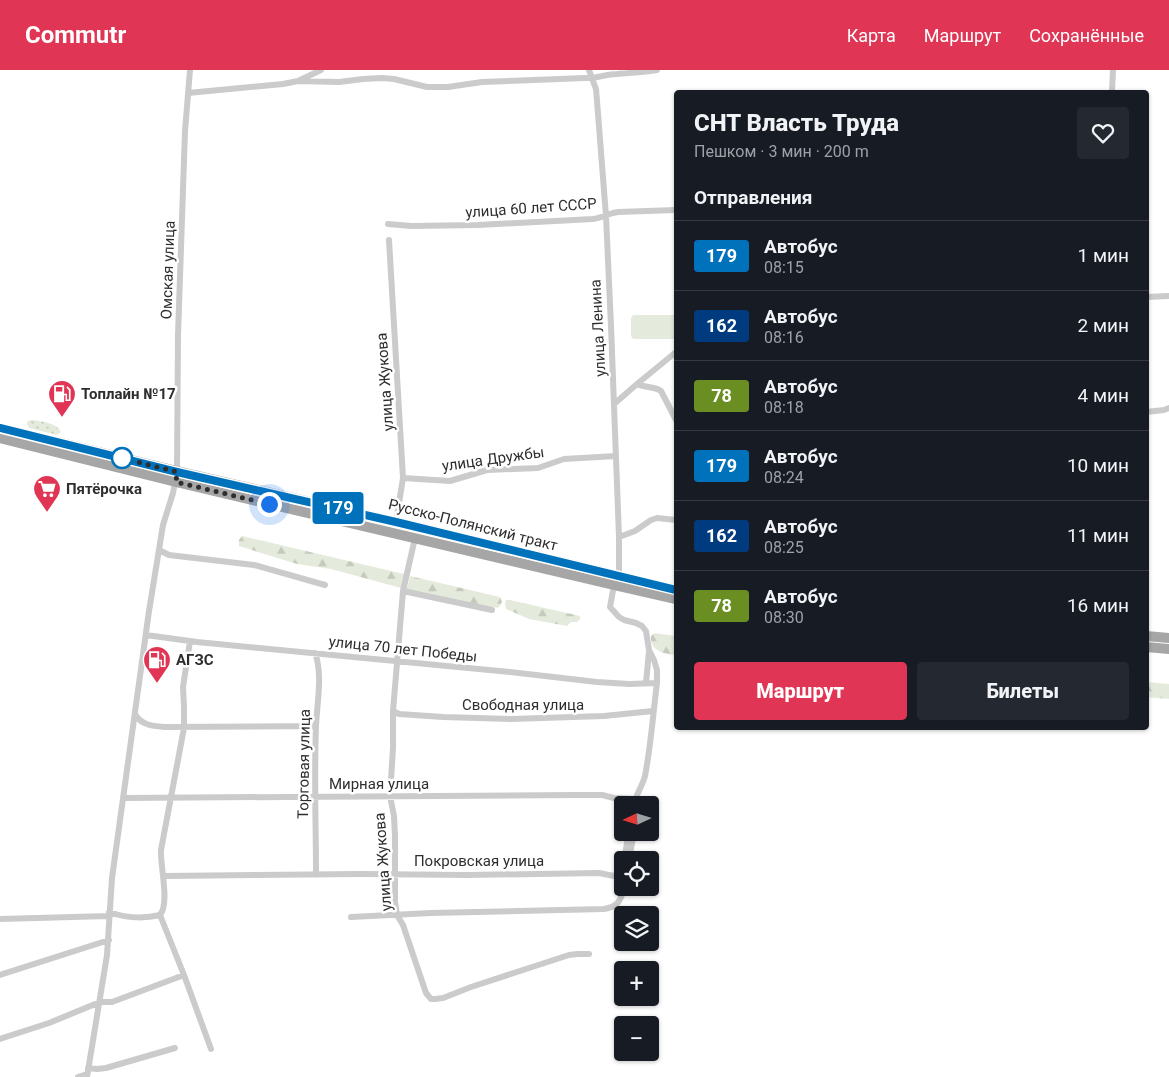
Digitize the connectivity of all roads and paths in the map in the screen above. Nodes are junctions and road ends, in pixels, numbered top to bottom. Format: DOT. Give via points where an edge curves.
graph roads {
  1 [pos="190,70"];
  2 [pos="321,70"];
  3 [pos="589,70"];
  4 [pos="657,70"];
  5 [pos="1113,70"];
  6 [pos="608,75"];
  7 [pos="592,78"];
  8 [pos="298,81"];
  9 [pos="596,89"];
  10 [pos="1112,90"];
  11 [pos="188,93"];
  12 [pos="674,210"];
  13 [pos="606,216"];
  14 [pos="388,224"];
  15 [pos="389,240"];
  16 [pos="1169,296"];
  17 [pos="1149,297"];
  18 [pos="674,354"];
  19 [pos="637,384"];
  20 [pos="614,404"];
  21 [pos="1169,408"];
  22 [pos="1149,412"];
  23 [pos="674,416"];
  24 [pos="0,428"];
  25 [pos="0,438"];
  26 [pos="616,456"];
  27 [pos="176,476"];
  28 [pos="403,478"];
  29 [pos="674,520"];
  30 [pos="396,522"];
  31 [pos="619,537"];
  32 [pos="415,538"];
  33 [pos="159,550"];
  34 [pos="617,583"];
  35 [pos="325,585"];
  36 [pos="674,590"];
  37 [pos="403,591"];
  38 [pos="674,598"];
  39 [pos="492,610"];
  40 [pos="146,635"];
  41 [pos="1149,636"];
  42 [pos="1169,638"];
  43 [pos="190,641"];
  44 [pos="1149,647"];
  45 [pos="1169,649"];
  46 [pos="649,650"];
  47 [pos="315,653"];
  48 [pos="396,661"];
  49 [pos="646,683"];
  50 [pos="657,683"];
  51 [pos="393,711"];
  52 [pos="654,711"];
  53 [pos="135,714"];
  54 [pos="316,726"];
  55 [pos="184,728"];
  56 [pos="390,796"];
  57 [pos="637,796"];
  58 [pos="316,797"];
  59 [pos="124,798"];
  60 [pos="172,798"];
  61 [pos="614,798"];
  62 [pos="395,874"];
  63 [pos="316,875"];
  64 [pos="164,876"];
  65 [pos="614,876"];
  66 [pos="622,896"];
  67 [pos="109,914"];
  68 [pos="160,915"];
  69 [pos="397,915"];
  70 [pos="351,917"];
  71 [pos="0,918"];
  72 [pos="108,940"];
  73 [pos="589,954"];
  74 [pos="0,975"];
  75 [pos="184,975"];
  76 [pos="100,1002"];
  77 [pos="0,1039"];
  78 [pos="175,1048"];
  79 [pos="210,1049"];
  80 [pos="87,1073"];
  81 [pos="78,1077"];
  1 -- 11 [label="street, Омская улица"];
  2 -- 8 [label="street"];
  3 -- 7 [label="street, улица Ленина"];
  4 -- 6 [label="street"];
  5 -- 10 [label="street"];
  6 -- 7 [label="street"];
  6 -- 9 [label="street" via="600,79"];
  7 -- 8 [label="street" via="482,82 448,87 427,87 382,78"];
  7 -- 9 [label="street, улица Ленина"];
  8 -- 11 [label="street"];
  9 -- 13 [label="street, улица Ленина"];
  11 -- 27 [label="street, Омская улица"];
  12 -- 13 [label="street, улица 60 лет СССР" via="618,212"];
  13 -- 14 [label="street, улица 60 лет СССР" via="478,225"];
  13 -- 20 [label="street, улица Ленина"];
  15 -- 28 [label="street, улица Жукова"];
  16 -- 17 [label="street"];
  18 -- 19 [label="street"];
  19 -- 20 [label="street"];
  19 -- 23 [label="street" via="661,391"];
  20 -- 26 [label="street, улица Ленина"];
  21 -- 22 [label="street"];
  24 -- 27 [label="main road, Русско-Полянский тракт"];
  25 -- 27 [label="main road, Русско-Полянский тракт"];
  26 -- 28 [label="street, улица Дружбы" via="564,459 538,468 488,470 450,481"];
  26 -- 31 [label="street, улица Ленина"];
  27 -- 30 [label="main road, Русско-Полянский тракт"];
  27 -- 32 [label="main road, Русско-Полянский тракт"];
  27 -- 33 [label="street, Омская улица"];
  28 -- 30 [label="street, улица Жукова"];
  29 -- 31 [label="street" via="657,518"];
  30 -- 34 [label="main road, Русско-Полянский тракт"];
  31 -- 34 [label="street, улица Ленина"];
  32 -- 34 [label="main road, Русско-Полянский тракт"];
  32 -- 37 [label="street, улица Жукова"];
  33 -- 35 [label="street" via="169,555 254,565"];
  33 -- 40 [label="street, Омская улица"];
  34 -- 36 [label="main road, Русско-Полянский тракт"];
  34 -- 38 [label="main road, Русско-Полянский тракт"];
  34 -- 46 [label="street, улица Ленина" via="610,607 624,620 642,626"];
  37 -- 39 [label="street"];
  37 -- 48 [label="street, улица Жукова"];
  40 -- 43 [label="street, улица 70 лет Победы"];
  40 -- 53 [label="street, Омская улица"];
  41 -- 42 [label="main road"];
  43 -- 47 [label="street, улица 70 лет Победы"];
  43 -- 55 [label="street" via="183,687"];
  44 -- 45 [label="main road"];
  46 -- 49 [label="street"];
  46 -- 50 [label="street" via="654,660"];
  47 -- 48 [label="street, улица 70 лет Победы"];
  47 -- 54 [label="street, Торговая улица" via="318,677"];
  48 -- 49 [label="street, улица 70 лет Победы" via="597,682"];
  48 -- 51 [label="street, улица Жукова"];
  49 -- 50 [label="street, улица 70 лет Победы"];
  50 -- 52 [label="street"];
  51 -- 52 [label="street, Свободная улица" via="443,717 511,718 604,716"];
  51 -- 56 [label="street, улица Жукова"];
  52 -- 57 [label="street" via="644,779"];
  53 -- 55 [label="street" via="153,727"];
  53 -- 59 [label="street, Омская улица"];
  54 -- 55 [label="street"];
  54 -- 58 [label="street, Торговая улица"];
  55 -- 60 [label="street"];
  56 -- 58 [label="street, Мирная улица"];
  56 -- 61 [label="street, Мирная улица" via="602,795"];
  56 -- 62 [label="street, улица Жукова" via="394,816"];
  58 -- 60 [label="street, Мирная улица"];
  58 -- 63 [label="street, Торговая улица"];
  59 -- 60 [label="street, Мирная улица"];
  59 -- 67 [label="street, Омская улица"];
  60 -- 64 [label="street" via="161,850"];
  62 -- 63 [label="street, Покровская улица"];
  62 -- 65 [label="street, Покровская улица" via="600,873"];
  62 -- 69 [label="street, улица Жукова"];
  63 -- 64 [label="street, Покровская улица"];
  64 -- 68 [label="street" via="164,904"];
  66 -- 69 [label="street" via="612,908 604,909"];
  67 -- 68 [label="street" via="134,918"];
  67 -- 71 [label="street"];
  67 -- 72 [label="street, Омская улица"];
  68 -- 75 [label="street"];
  69 -- 70 [label="street"];
  69 -- 73 [label="street, улица Жукова" via="426,994 431,999 569,955"];
  72 -- 74 [label="street"];
  72 -- 76 [label="street, Омская улица"];
  75 -- 76 [label="street" via="112,1002"];
  75 -- 79 [label="street"];
  76 -- 77 [label="street"];
  76 -- 80 [label="street, Омская улица"];
  78 -- 80 [label="street"];
  80 -- 81 [label="street"];
}
